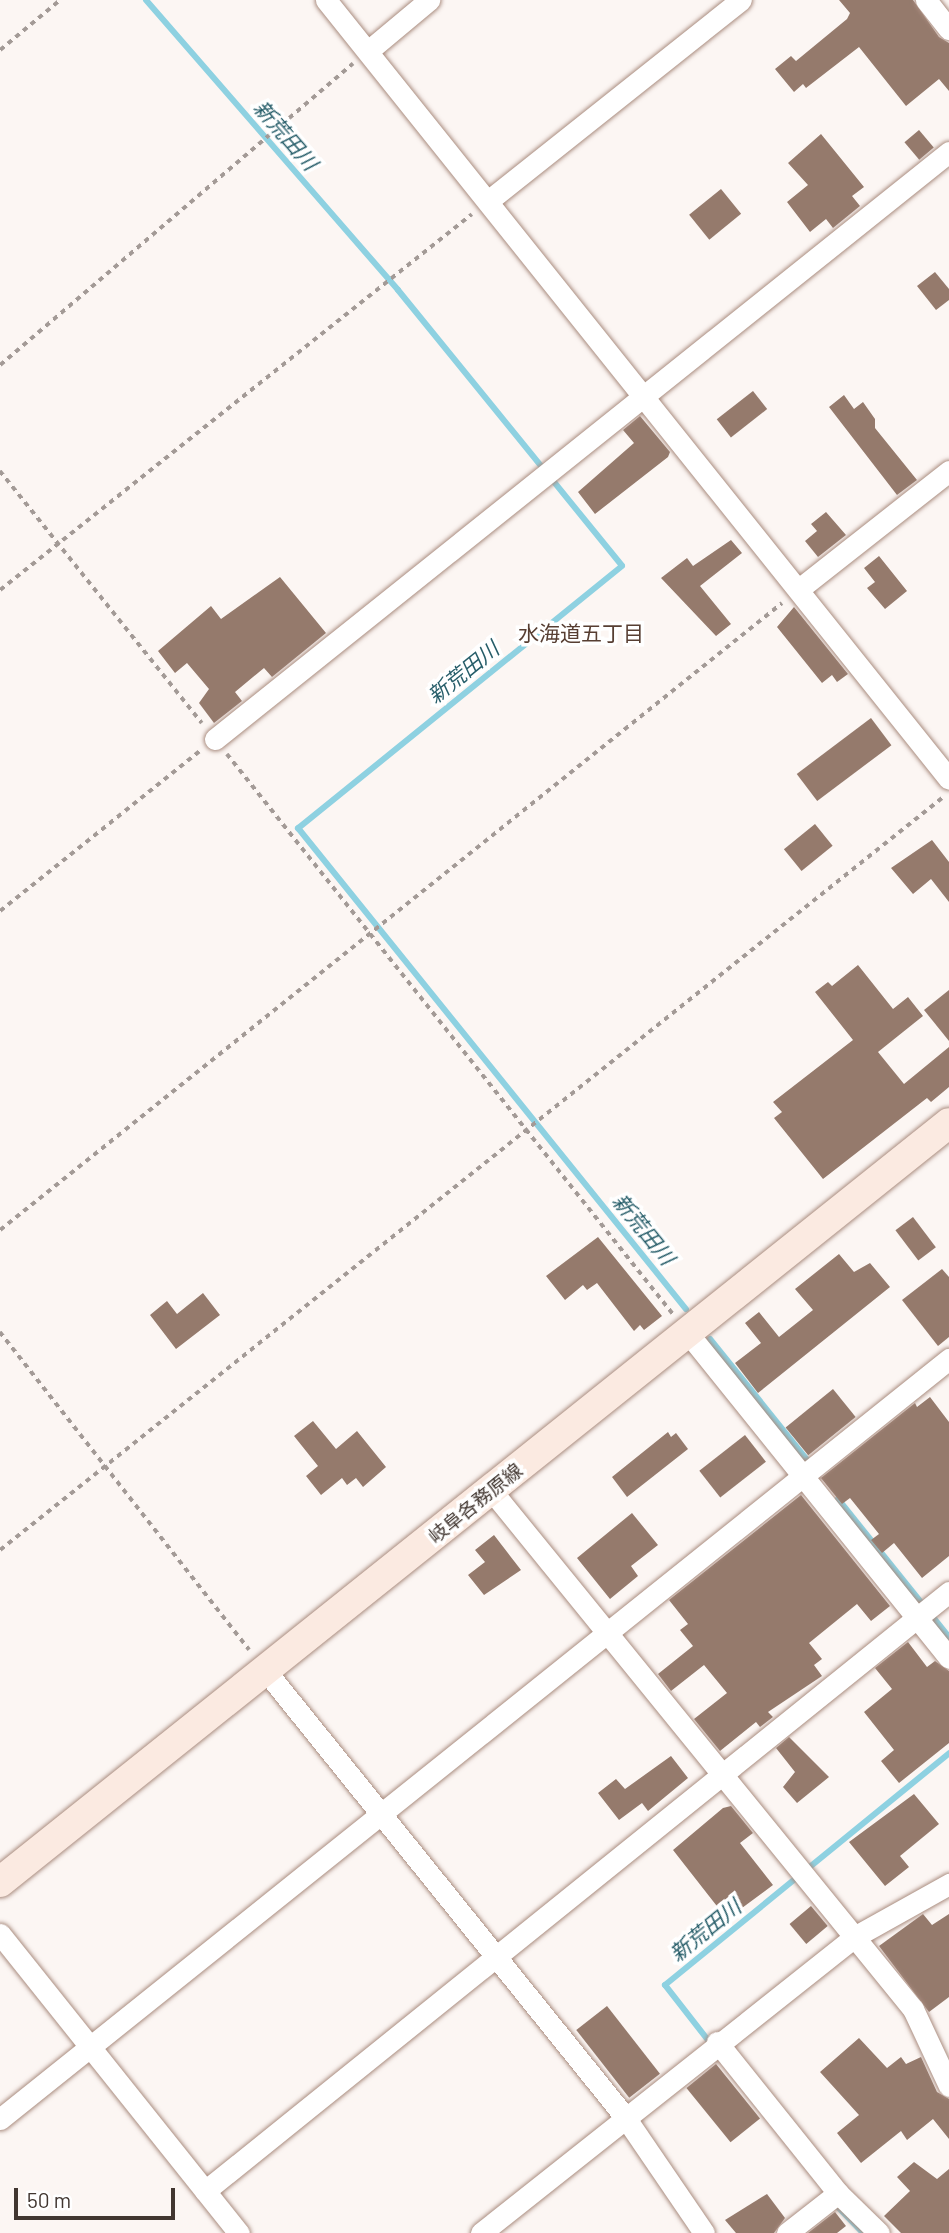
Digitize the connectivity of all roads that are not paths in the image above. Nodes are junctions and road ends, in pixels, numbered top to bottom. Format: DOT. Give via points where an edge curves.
graph roads {
  1 [pos="326,0"];
  2 [pos="429,0"];
  3 [pos="741,0"];
  4 [pos="926,0"];
  5 [pos="949,29"];
  6 [pos="368,51"];
  7 [pos="949,152"];
  8 [pos="488,201"];
  9 [pos="643,395"];
  10 [pos="949,471"];
  11 [pos="799,589"];
  12 [pos="215,739"];
  13 [pos="949,779"];
  14 [pos="949,1123"];
  15 [pos="687,1332"];
  16 [pos="949,1359"];
  17 [pos="804,1476"];
  18 [pos="491,1490"];
  19 [pos="944,1596"];
  20 [pos="918,1617"];
  21 [pos="608,1632"];
  22 [pos="949,1658"];
  23 [pos="265,1670"];
  24 [pos="722,1775"];
  25 [pos="382,1811"];
  26 [pos="0,1882"];
  27 [pos="949,1884"];
  28 [pos="0,1934"];
  29 [pos="856,1936"];
  30 [pos="498,1956"];
  31 [pos="90,2047"];
  32 [pos="711,2047"];
  33 [pos="949,2086"];
  34 [pos="625,2117"];
  35 [pos="0,2119"];
  36 [pos="205,2191"];
  37 [pos="837,2194"];
  38 [pos="239,2233"];
  39 [pos="481,2233"];
  40 [pos="704,2233"];
  41 [pos="787,2233"];
  42 [pos="879,2233"];
  1 -- 6 [label="street"];
  2 -- 6 [label="street"];
  3 -- 8 [label="street"];
  4 -- 5 [label="street"];
  6 -- 8 [label="street"];
  7 -- 9 [label="street"];
  8 -- 9 [label="street"];
  9 -- 11 [label="street"];
  9 -- 12 [label="street"];
  10 -- 11 [label="street"];
  11 -- 13 [label="street"];
  14 -- 15 [label="main road, 岐阜各務原線"];
  15 -- 17 [label="street"];
  15 -- 18 [label="main road, 岐阜各務原線"];
  16 -- 17 [label="street"];
  17 -- 20 [label="street"];
  17 -- 21 [label="street"];
  18 -- 21 [label="street"];
  18 -- 23 [label="main road, 岐阜各務原線"];
  19 -- 20 [label="street"];
  20 -- 22 [label="street"];
  20 -- 24 [label="street"];
  21 -- 24 [label="street"];
  21 -- 25 [label="street"];
  23 -- 25 [label="street"];
  23 -- 26 [label="main road, 岐阜各務原線"];
  24 -- 29 [label="street"];
  24 -- 30 [label="street"];
  25 -- 30 [label="street"];
  25 -- 31 [label="street"];
  27 -- 29 [label="street"];
  28 -- 31 [label="street"];
  29 -- 32 [label="street"];
  29 -- 33 [label="street" via="913,2009"];
  30 -- 34 [label="street"];
  30 -- 36 [label="street"];
  31 -- 35 [label="street"];
  31 -- 36 [label="street"];
  32 -- 34 [label="street"];
  32 -- 37 [label="street"];
  34 -- 39 [label="street"];
  34 -- 40 [label="street"];
  36 -- 38 [label="street"];
  37 -- 41 [label="street"];
  37 -- 42 [label="street"];
}
